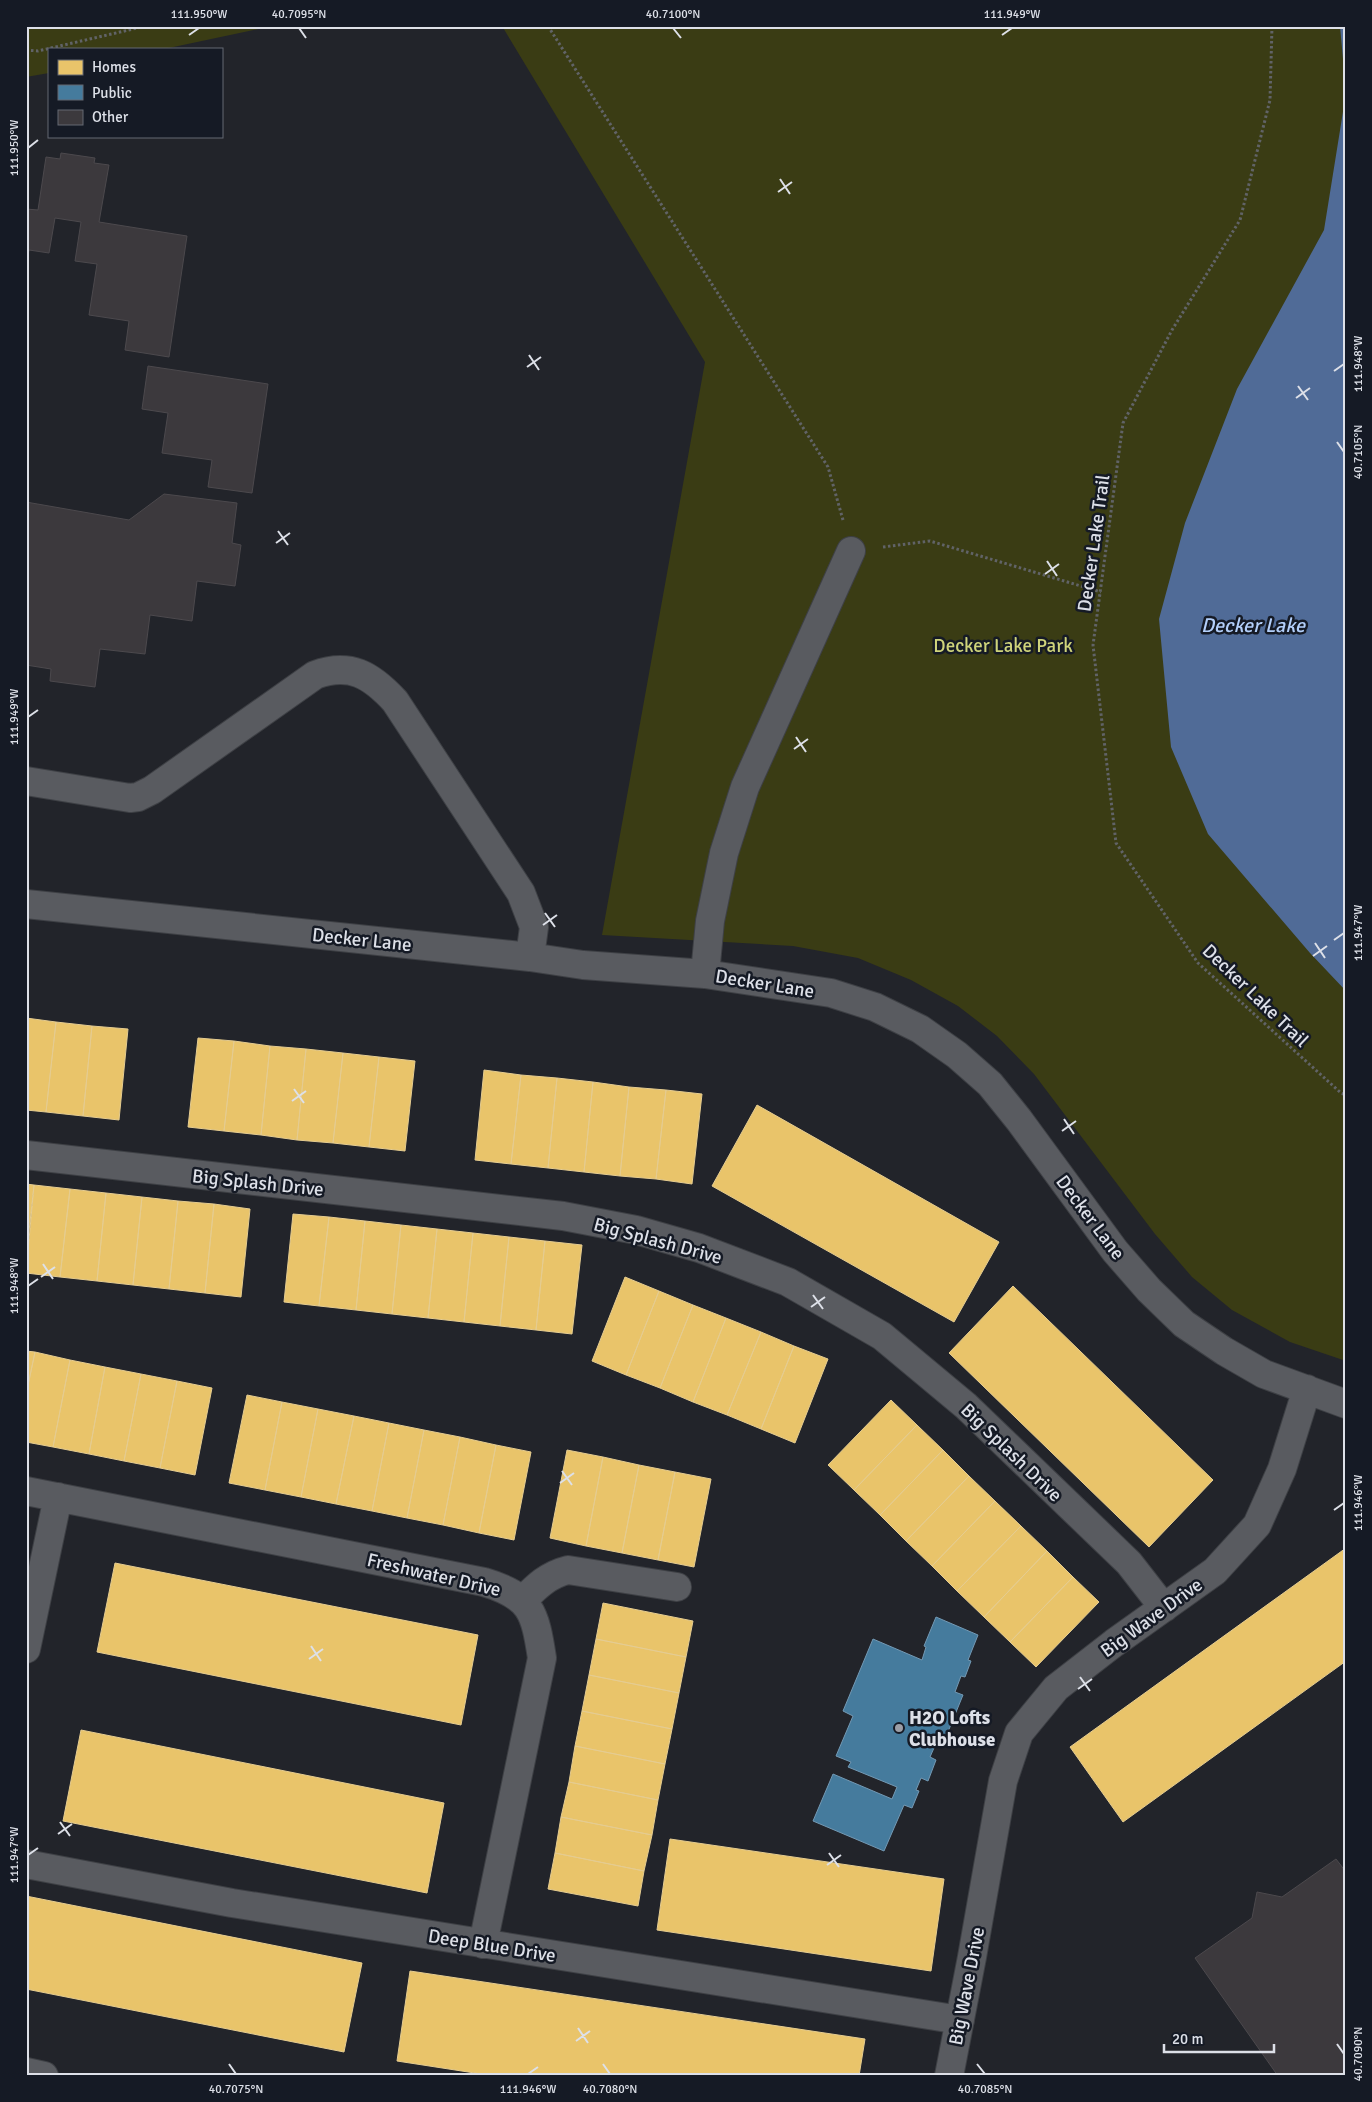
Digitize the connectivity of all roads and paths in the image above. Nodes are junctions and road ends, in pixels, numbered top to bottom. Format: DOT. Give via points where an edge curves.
graph roads {
  1 [pos="146,26"];
  2 [pos="548,26"];
  3 [pos="1272,26"];
  4 [pos="51,48"];
  5 [pos="48,49"];
  6 [pos="26,50"];
  7 [pos="851,551"];
  8 [pos="1101,592"];
  9 [pos="26,781"];
  10 [pos="26,904"];
  11 [pos="530,957"];
  12 [pos="704,974"];
  13 [pos="1346,1095"];
  14 [pos="26,1155"];
  15 [pos="1306,1389"];
  16 [pos="1346,1404"];
  17 [pos="26,1491"];
  18 [pos="58,1497"];
  19 [pos="677,1587"];
  20 [pos="523,1600"];
  21 [pos="1164,1608"];
  22 [pos="26,1649"];
  23 [pos="26,1864"];
  24 [pos="483,1944"];
  25 [pos="960,2020"];
  26 [pos="26,2072"];
  27 [pos="44,2076"];
  28 [pos="949,2076"];
  1 -- 4 [label="path"];
  2 -- 7 [label="path" via="828,466"];
  3 -- 8 [label="path, Decker Lake Trail" via="1270,100 1240,220 1172,330 1124,422"];
  5 -- 6 [label="path"];
  7 -- 8 [label="path" via="930,542"];
  7 -- 12 [label="street" via="745,787 724,853 710,921"];
  8 -- 13 [label="path, Decker Lake Trail" via="1093,644 1116,843 1198,963"];
  9 -- 11 [label="street" via="138,797 314,675 330,670 366,675 395,701 521,893 534,926"];
  10 -- 11 [label="street, Decker Lane"];
  11 -- 12 [label="street, Decker Lane" via="583,965"];
  12 -- 15 [label="street, Decker Lane" via="831,993 875,1007 920,1030 957,1055 990,1084 1115,1251 1184,1324 1264,1374"];
  14 -- 21 [label="street, Big Splash Drive" via="563,1216 636,1230 788,1282 882,1336 966,1406 1129,1563"];
  15 -- 16 [label="street, Decker Lane"];
  15 -- 21 [label="street, Big Wave Drive" via="1282,1469 1257,1525 1215,1571"];
  17 -- 18 [label="street, Freshwater Drive"];
  18 -- 20 [label="street, Freshwater Drive" via="484,1582 505,1588"];
  18 -- 22 [label="street"];
  19 -- 20 [label="street" via="568,1570 541,1582"];
  20 -- 24 [label="street, Freshwater Drive" via="537,1625 542,1658"];
  21 -- 25 [label="street, Big Wave Drive" via="1056,1688 1019,1733 1003,1781"];
  23 -- 24 [label="street, Deep Blue Drive" via="232,1903"];
  24 -- 25 [label="street, Deep Blue Drive"];
  25 -- 28 [label="street, Big Wave Drive"];
  26 -- 27 [label="street"];
}
